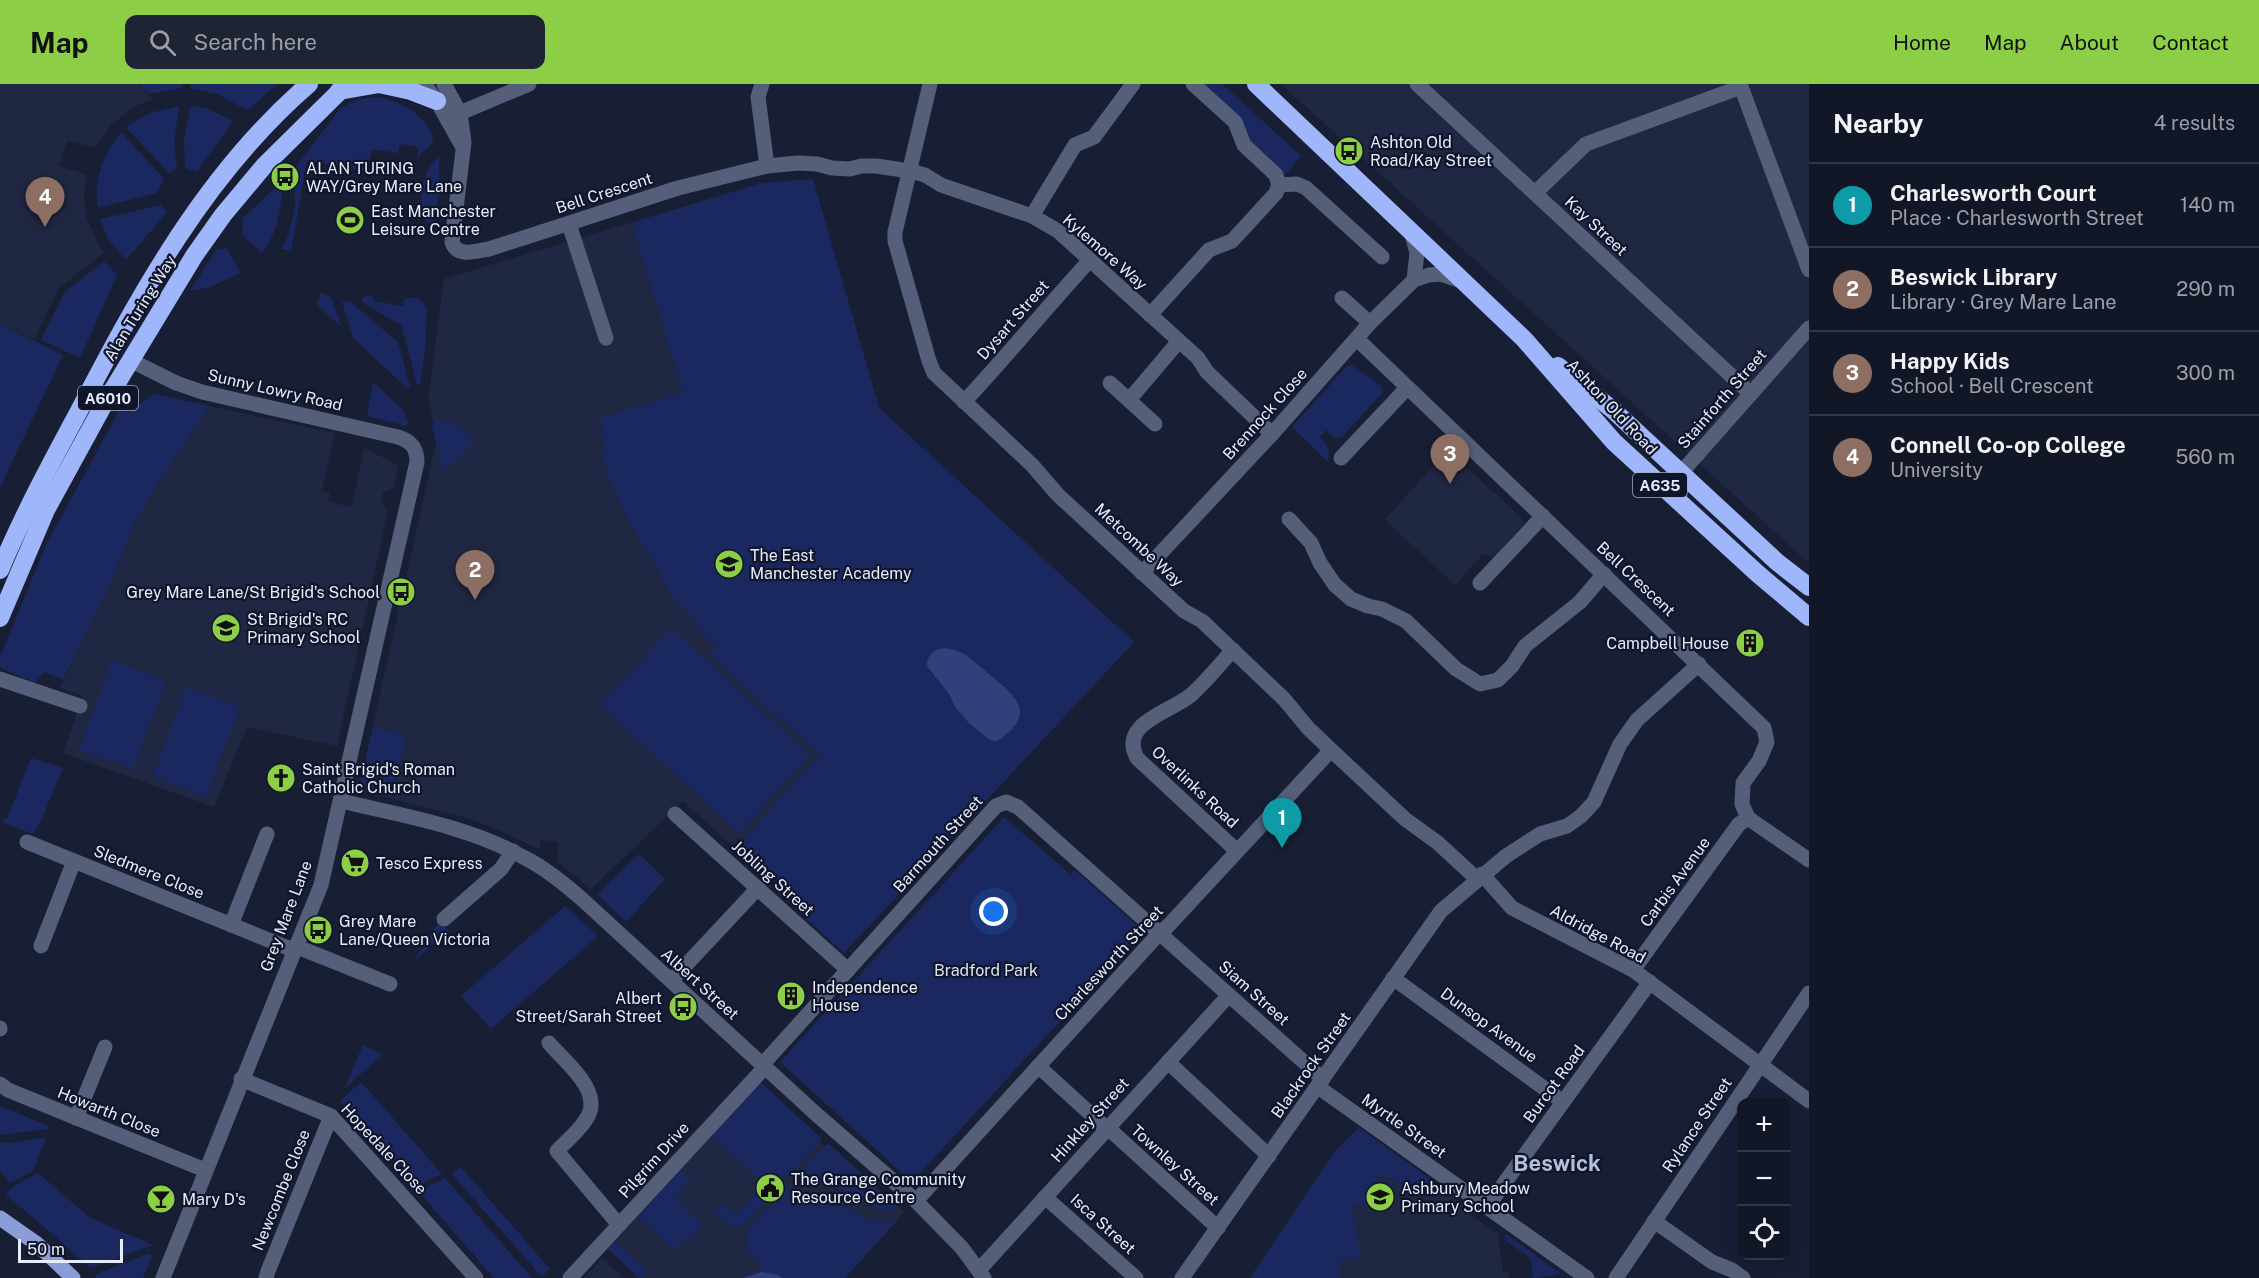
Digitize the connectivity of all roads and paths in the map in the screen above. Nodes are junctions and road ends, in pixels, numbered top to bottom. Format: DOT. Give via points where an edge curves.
graph roads {
  1 [pos="309,84"];
  2 [pos="424,84"];
  3 [pos="529,84"];
  4 [pos="762,84"];
  5 [pos="930,84"];
  6 [pos="1133,84"];
  7 [pos="1192,84"];
  8 [pos="1256,84"];
  9 [pos="1417,84"];
  10 [pos="1741,86"];
  11 [pos="343,87"];
  12 [pos="441,92"];
  13 [pos="460,113"];
  14 [pos="464,150"];
  15 [pos="766,166"];
  16 [pos="910,171"];
  17 [pos="1279,185"];
  18 [pos="1535,194"];
  19 [pos="1032,216"];
  20 [pos="569,224"];
  21 [pos="1412,231"];
  22 [pos="1382,257"];
  23 [pos="1090,260"];
  24 [pos="1809,270"];
  25 [pos="1414,280"];
  26 [pos="1467,283"];
  27 [pos="1342,298"];
  28 [pos="1150,315"];
  29 [pos="1370,323"];
  30 [pos="1809,328"];
  31 [pos="606,338"];
  32 [pos="1356,339"];
  33 [pos="1524,339"];
  34 [pos="1179,341"];
  35 [pos="130,360"];
  36 [pos="1110,383"];
  37 [pos="1407,388"];
  38 [pos="1751,394"];
  39 [pos="1129,400"];
  40 [pos="964,402"];
  41 [pos="1155,424"];
  42 [pos="1272,434"];
  43 [pos="414,448"];
  44 [pos="1341,458"];
  45 [pos="1680,474"];
  46 [pos="1678,502"];
  47 [pos="1543,516"];
  48 [pos="1289,519"];
  49 [pos="0,570"];
  50 [pos="1143,573"];
  51 [pos="1604,574"];
  52 [pos="1480,583"];
  53 [pos="1809,587"];
  54 [pos="1809,617"];
  55 [pos="0,618"];
  56 [pos="1233,650"];
  57 [pos="1699,664"];
  58 [pos="0,679"];
  59 [pos="80,706"];
  60 [pos="1331,750"];
  61 [pos="341,801"];
  62 [pos="675,814"];
  63 [pos="1748,818"];
  64 [pos="267,834"];
  65 [pos="27,842"];
  66 [pos="513,851"];
  67 [pos="1237,851"];
  68 [pos="1809,860"];
  69 [pos="74,861"];
  70 [pos="1480,877"];
  71 [pos="758,888"];
  72 [pos="444,919"];
  73 [pos="231,925"];
  74 [pos="1160,933"];
  75 [pos="41,946"];
  76 [pos="294,948"];
  77 [pos="848,970"];
  78 [pos="1633,970"];
  79 [pos="1393,978"];
  80 [pos="671,981"];
  81 [pos="1650,982"];
  82 [pos="390,984"];
  83 [pos="1809,993"];
  84 [pos="1229,995"];
  85 [pos="549,1043"];
  86 [pos="105,1047"];
  87 [pos="1168,1062"];
  88 [pos="1760,1065"];
  89 [pos="763,1066"];
  90 [pos="1038,1066"];
  91 [pos="242,1080"];
  92 [pos="1321,1083"];
  93 [pos="0,1084"];
  94 [pos="1809,1101"];
  95 [pos="1563,1102"];
  96 [pos="331,1116"];
  97 [pos="76,1118"];
  98 [pos="1107,1128"];
  99 [pos="1269,1155"];
  100 [pos="205,1170"];
  101 [pos="1045,1197"];
  102 [pos="916,1201"];
  103 [pos="1487,1207"];
  104 [pos="0,1218"];
  105 [pos="1654,1221"];
  106 [pos="619,1225"];
  107 [pos="1218,1228"];
  108 [pos="981,1274"];
  109 [pos="73,1278"];
  110 [pos="163,1278"];
  111 [pos="266,1278"];
  112 [pos="476,1278"];
  113 [pos="570,1278"];
  114 [pos="1136,1278"];
  115 [pos="1182,1278"];
  116 [pos="1587,1278"];
  117 [pos="1616,1278"];
  118 [pos="1743,1278"];
  1 -- 49 [label="highway, Alan Turing Way / A6010" via="246,145 195,210 108,355"];
  2 -- 12 [label="street"];
  3 -- 13 [label="street"];
  4 -- 15 [label="street" via="758,97"];
  5 -- 16 [label="street, Metcombe Way"];
  6 -- 19 [label="street" via="1094,137 1076,145"];
  7 -- 17 [label="street" via="1235,122 1244,145 1276,175"];
  8 -- 21 [label="highway, Ashton Old Road / A635"];
  9 -- 18 [label="street, Kay Street"];
  10 -- 18 [label="street" via="1586,144"];
  10 -- 24 [label="street"];
  11 -- 12 [label="highway" via="379,84"];
  11 -- 35 [label="highway, Alan Turing Way / A6010" via="264,166 223,215"];
  12 -- 13 [label="street"];
  12 -- 14 [label="street"];
  13 -- 14 [label="street"];
  14 -- 20 [label="street, Bell Crescent" via="454,248 469,253 489,249"];
  15 -- 16 [label="street, Kylemore Way" via="876,166"];
  15 -- 20 [label="street, Bell Crescent" via="678,188"];
  16 -- 19 [label="street, Kylemore Way"];
  16 -- 40 [label="street, Metcombe Way" via="895,232 896,250 934,373"];
  17 -- 22 [label="street" via="1306,188"];
  17 -- 28 [label="street" via="1232,241 1209,250"];
  18 -- 38 [label="street, Kay Street"];
  19 -- 23 [label="street, Kylemore Way" via="1058,231"];
  20 -- 31 [label="street"];
  21 -- 25 [label="street" via="1417,253"];
  21 -- 26 [label="highway, Ashton Old Road / A635"];
  23 -- 28 [label="street, Kylemore Way"];
  23 -- 40 [label="street, Dysart Street"];
  25 -- 26 [label="street" via="1440,274"];
  25 -- 29 [label="street, Brennock Close"];
  26 -- 33 [label="highway, Ashton Old Road / A635"];
  27 -- 29 [label="street"];
  28 -- 34 [label="street, Kylemore Way"];
  29 -- 32 [label="street, Brennock Close"];
  30 -- 38 [label="street, Stainforth Street"];
  32 -- 37 [label="street, Bell Crescent"];
  32 -- 42 [label="street, Brennock Close"];
  33 -- 45 [label="highway, Ashton Old Road / A635" via="1613,410"];
  33 -- 46 [label="highway, Ashton Old Road / A635" via="1614,442"];
  34 -- 39 [label="street"];
  34 -- 42 [label="street, Kylemore Way"];
  35 -- 43 [label="street, Sunny Lowry Road" via="202,392 376,431 403,439"];
  35 -- 55 [label="highway, Alan Turing Way / A6010" via="46,510"];
  36 -- 39 [label="street"];
  37 -- 44 [label="street"];
  37 -- 47 [label="street, Bell Crescent"];
  38 -- 45 [label="street, Stainforth Street"];
  39 -- 41 [label="street"];
  40 -- 50 [label="street, Metcombe Way"];
  42 -- 50 [label="street, Brennock Close"];
  43 -- 61 [label="street, Grey Mare Lane" via="417,462"];
  45 -- 46 [label="street, Stainforth Street"];
  45 -- 53 [label="highway, Ashton Old Road / A635"];
  46 -- 54 [label="highway, Ashton Old Road / A635"];
  47 -- 51 [label="street, Bell Crescent"];
  47 -- 52 [label="street"];
  48 -- 51 [label="street" via="1311,543 1335,585 1351,599 1406,621 1456,669 1480,684 1498,680 1525,646 1580,602"];
  50 -- 56 [label="street, Metcombe Way"];
  51 -- 57 [label="street, Bell Crescent"];
  56 -- 60 [label="street, Metcombe Way"];
  56 -- 67 [label="street, Overlinks Road" via="1185,700 1147,721 1133,738 1132,749"];
  57 -- 63 [label="street, Bell Crescent" via="1764,728 1767,742 1743,783 1742,804"];
  57 -- 70 [label="street, Blackrock Street" via="1637,720 1620,744 1593,802 1581,816 1530,840"];
  58 -- 59 [label="street"];
  60 -- 67 [label="street, Charlesworth Street"];
  60 -- 70 [label="street, Metcombe Way" via="1405,819"];
  61 -- 66 [label="street, Albert Street" via="460,829"];
  61 -- 76 [label="street, Grey Mare Lane" via="321,885"];
  62 -- 71 [label="street, Jobling Street"];
  63 -- 68 [label="street"];
  63 -- 78 [label="street, Carbis Avenue" via="1739,824"];
  64 -- 73 [label="street"];
  65 -- 69 [label="street"];
  66 -- 72 [label="street" via="501,869"];
  66 -- 80 [label="street, Albert Street" via="573,892"];
  67 -- 74 [label="street, Charlesworth Street"];
  69 -- 73 [label="street, Sledmere Close"];
  69 -- 75 [label="street, Sledmere Close"];
  70 -- 78 [label="street, Aldridge Road" via="1512,908"];
  70 -- 79 [label="street, Blackrock Street" via="1441,911"];
  71 -- 77 [label="street, Jobling Street"];
  71 -- 80 [label="street"];
  73 -- 76 [label="street, Sledmere Close"];
  74 -- 77 [label="street, Barmouth Street" via="1018,807 1001,802"];
  74 -- 84 [label="street, Siam Street"];
  74 -- 90 [label="street, Charlesworth Street"];
  76 -- 82 [label="street, Sledmere Close"];
  76 -- 91 [label="street, Grey Mare Lane"];
  77 -- 89 [label="street, Barmouth Street"];
  78 -- 81 [label="street, Aldridge Road"];
  79 -- 92 [label="street, Blackrock Street"];
  79 -- 95 [label="street, Dunsop Avenue"];
  80 -- 89 [label="street, Albert Street"];
  81 -- 88 [label="street, Aldridge Road"];
  81 -- 95 [label="street, Burcot Road"];
  83 -- 88 [label="street, Rylance Street"];
  84 -- 87 [label="street, Hinkley Street"];
  84 -- 92 [label="street, Siam Street"];
  85 -- 106 [label="street" via="591,1095 588,1116 556,1150"];
  86 -- 97 [label="street"];
  87 -- 98 [label="street, Hinkley Street"];
  87 -- 99 [label="street"];
  88 -- 94 [label="street, Aldridge Road"];
  88 -- 105 [label="street, Rylance Street"];
  89 -- 102 [label="street, Albert Street"];
  89 -- 106 [label="street, Pilgrim Drive"];
  90 -- 98 [label="street, Townley Street"];
  90 -- 102 [label="street, Charlesworth Street"];
  91 -- 96 [label="street, Hopedale Close"];
  91 -- 100 [label="street, Grey Mare Lane"];
  92 -- 99 [label="street, Blackrock Street"];
  92 -- 103 [label="street, Myrtle Street"];
  93 -- 97 [label="street, Howarth Close"];
  95 -- 103 [label="street, Burcot Road"];
  96 -- 111 [label="street, Newcombe Close"];
  96 -- 112 [label="street, Hopedale Close"];
  97 -- 100 [label="street, Howarth Close"];
  98 -- 101 [label="street, Hinkley Street"];
  98 -- 107 [label="street, Townley Street"];
  99 -- 107 [label="street, Blackrock Street"];
  100 -- 110 [label="street, Grey Mare Lane"];
  101 -- 108 [label="street, Hinkley Street"];
  101 -- 114 [label="street, Isca Street"];
  102 -- 108 [label="street, Albert Street" via="962,1248"];
  103 -- 116 [label="street, Myrtle Street"];
  104 -- 109 [label="main road" via="37,1244"];
  105 -- 117 [label="street, Rylance Street"];
  105 -- 118 [label="street" via="1712,1262"];
  106 -- 113 [label="street, Pilgrim Drive"];
  107 -- 115 [label="street, Blackrock Street"];
}
